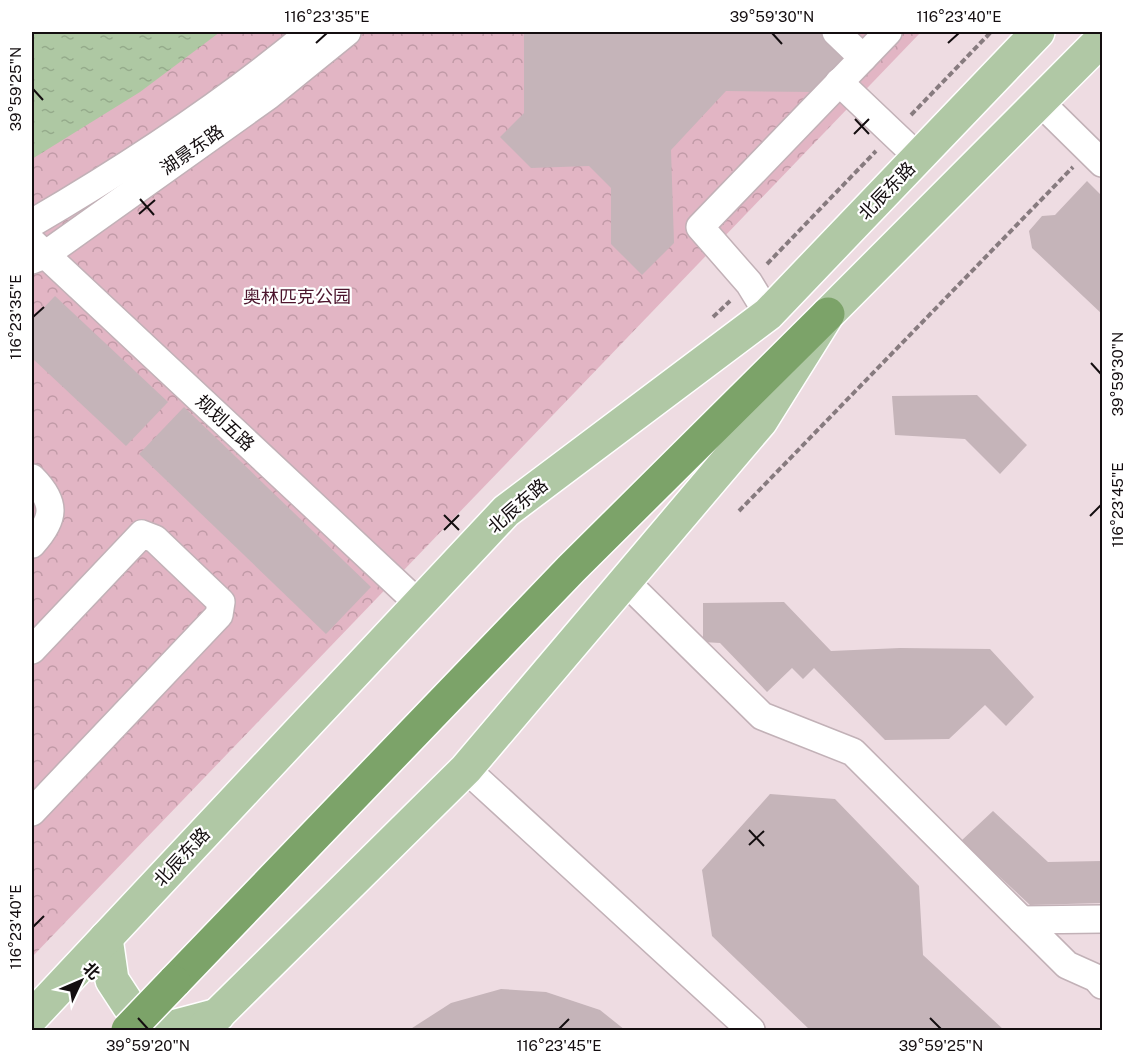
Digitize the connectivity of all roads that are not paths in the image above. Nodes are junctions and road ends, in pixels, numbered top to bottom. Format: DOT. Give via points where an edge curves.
graph roads {
  1 [pos="310,32"];
  2 [pos="347,32"];
  3 [pos="836,32"];
  4 [pos="888,32"];
  5 [pos="1038,32"];
  6 [pos="1102,39"];
  7 [pos="863,58"];
  8 [pos="839,82"];
  9 [pos="1041,103"];
  10 [pos="1096,156"];
  11 [pos="919,158"];
  12 [pos="32,223"];
  13 [pos="36,252"];
  14 [pos="768,314"];
  15 [pos="828,314"];
  16 [pos="32,478"];
  17 [pos="32,544"];
  18 [pos="626,582"];
  19 [pos="419,604"];
  20 [pos="32,650"];
  21 [pos="466,769"];
  22 [pos="32,812"];
  23 [pos="1102,919"];
  24 [pos="1022,920"];
  25 [pos="106,938"];
  26 [pos="1102,985"];
  27 [pos="32,1017"];
  28 [pos="210,1023"];
  29 [pos="128,1030"];
  30 [pos="751,1030"];
  1 -- 12 [label="street, 湖景东路" via="260,74"];
  2 -- 13 [label="street, 湖景东路" via="268,96"];
  3 -- 7 [label="street"];
  4 -- 7 [label="street"];
  5 -- 11 [label="main road, 北辰东路"];
  6 -- 9 [label="main road"];
  7 -- 8 [label="street"];
  8 -- 11 [label="street"];
  8 -- 14 [label="street" via="700,227 749,283"];
  9 -- 10 [label="street"];
  9 -- 15 [label="main road"];
  11 -- 14 [label="main road, 北辰东路"];
  13 -- 19 [label="street, 规划五路"];
  14 -- 19 [label="main road, 北辰东路" via="506,511"];
  15 -- 18 [label="main road" via="760,421"];
  15 -- 29 [label="highway, bridge" via="571,569"];
  16 -- 17 [label="street" via="45,491 51,510 48,527"];
  18 -- 21 [label="main road"];
  18 -- 24 [label="street" via="762,716 853,752"];
  19 -- 25 [label="main road, 北辰东路"];
  20 -- 22 [label="street" via="142,534 155,539 221,602 219,615"];
  21 -- 28 [label="main road"];
  21 -- 30 [label="street"];
  23 -- 24 [label="street"];
  24 -- 26 [label="street" via="1067,965 1096,978"];
  25 -- 27 [label="main road, 北辰东路"];
  25 -- 28 [label="main road" via="111,980 129,1006 155,1026 169,1029"];
}
